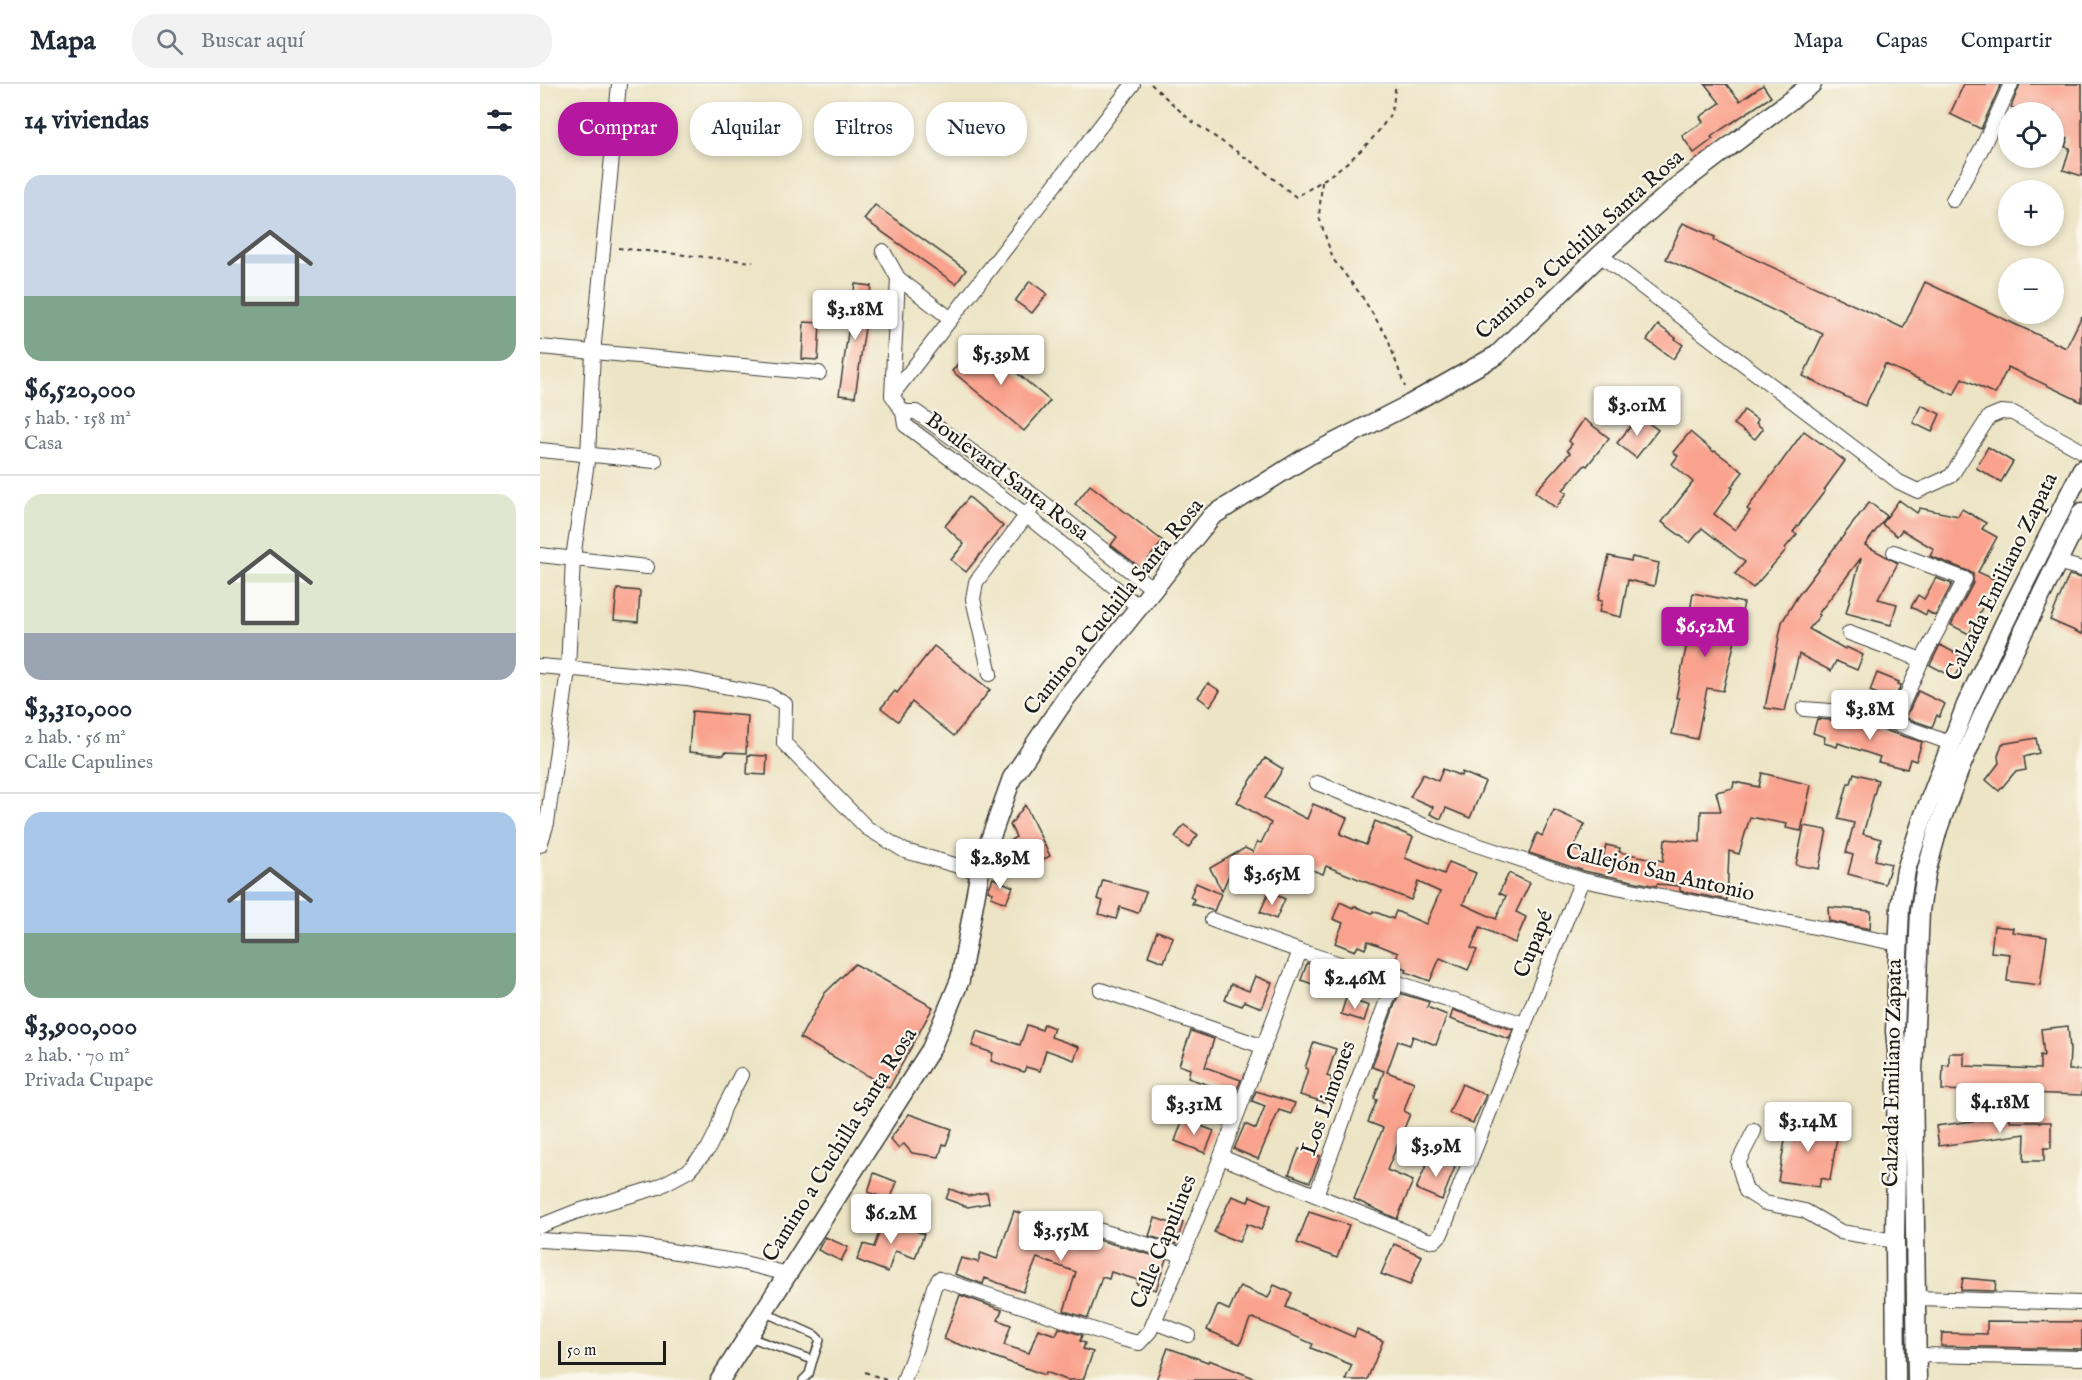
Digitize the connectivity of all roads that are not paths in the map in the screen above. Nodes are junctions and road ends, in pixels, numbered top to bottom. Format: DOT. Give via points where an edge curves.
graph roads {
  1 [pos="619,84"];
  2 [pos="1133,84"];
  3 [pos="1812,84"];
  4 [pos="2011,84"];
  5 [pos="1953,200"];
  6 [pos="884,251"];
  7 [pos="1600,255"];
  8 [pos="898,278"];
  9 [pos="951,320"];
  10 [pos="540,347"];
  11 [pos="593,353"];
  12 [pos="819,373"];
  13 [pos="892,395"];
  14 [pos="903,412"];
  15 [pos="540,450"];
  16 [pos="2082,451"];
  17 [pos="588,454"];
  18 [pos="655,461"];
  19 [pos="2082,469"];
  20 [pos="1040,500"];
  21 [pos="2082,512"];
  22 [pos="1026,515"];
  23 [pos="1894,552"];
  24 [pos="540,555"];
  25 [pos="573,558"];
  26 [pos="2057,562"];
  27 [pos="647,567"];
  28 [pos="2082,569"];
  29 [pos="1153,590"];
  30 [pos="1139,607"];
  31 [pos="1849,633"];
  32 [pos="1922,660"];
  33 [pos="540,666"];
  34 [pos="568,670"];
  35 [pos="990,674"];
  36 [pos="1804,710"];
  37 [pos="1894,723"];
  38 [pos="1950,743"];
  39 [pos="1317,783"];
  40 [pos="540,845"];
  41 [pos="980,872"];
  42 [pos="1582,880"];
  43 [pos="1212,920"];
  44 [pos="1899,944"];
  45 [pos="1300,951"];
  46 [pos="1394,981"];
  47 [pos="1101,990"];
  48 [pos="1524,1024"];
  49 [pos="1264,1047"];
  50 [pos="741,1075"];
  51 [pos="1754,1131"];
  52 [pos="1221,1157"];
  53 [pos="1316,1195"];
  54 [pos="540,1226"];
  55 [pos="1098,1230"];
  56 [pos="540,1240"];
  57 [pos="1895,1241"];
  58 [pos="1183,1255"];
  59 [pos="788,1274"];
  60 [pos="1917,1298"];
  61 [pos="2082,1303"];
  62 [pos="763,1312"];
  63 [pos="1154,1322"];
  64 [pos="1188,1335"];
  65 [pos="748,1336"];
  66 [pos="1917,1355"];
  67 [pos="2082,1358"];
  68 [pos="813,1360"];
  69 [pos="811,1377"];
  70 [pos="720,1380"];
  71 [pos="803,1380"];
  72 [pos="904,1380"];
  73 [pos="1896,1380"];
  74 [pos="1917,1380"];
  1 -- 11 [label="street"];
  2 -- 9 [label="street"];
  3 -- 7 [label="main road, Camino a Cuchilla Santa Rosa" via="1675,188"];
  4 -- 5 [label="street"];
  6 -- 8 [label="street"];
  7 -- 16 [label="street" via="1899,482 1918,491 1951,476 1989,417 2001,412 2013,413"];
  7 -- 29 [label="main road, Camino a Cuchilla Santa Rosa" via="1497,355 1308,456 1212,516"];
  8 -- 9 [label="street"];
  8 -- 13 [label="street"];
  9 -- 13 [label="street"];
  10 -- 11 [label="street"];
  11 -- 12 [label="street"];
  11 -- 17 [label="street"];
  13 -- 14 [label="street"];
  14 -- 20 [label="street, Boulevard Santa Rosa" via="916,412"];
  14 -- 22 [label="street, Boulevard Santa Rosa" via="905,425"];
  15 -- 17 [label="street"];
  17 -- 18 [label="street"];
  17 -- 25 [label="street"];
  19 -- 38 [label="main road, Calzada Emiliano Zapata"];
  20 -- 22 [label="street"];
  20 -- 29 [label="street, Boulevard Santa Rosa"];
  21 -- 26 [label="main road, Calzada Emiliano Zapata"];
  22 -- 30 [label="street, Boulevard Santa Rosa"];
  22 -- 35 [label="street" via="976,582 973,599"];
  23 -- 32 [label="street" via="1965,579"];
  24 -- 25 [label="street"];
  25 -- 27 [label="street"];
  25 -- 34 [label="street"];
  26 -- 28 [label="street"];
  26 -- 60 [label="main road, Calzada Emiliano Zapata" via="1959,771 1926,873 1920,910 1913,1071"];
  29 -- 30 [label="main road, Camino a Cuchilla Santa Rosa"];
  30 -- 41 [label="main road, Camino a Cuchilla Santa Rosa" via="1066,698 1012,778"];
  31 -- 32 [label="street"];
  32 -- 37 [label="street"];
  33 -- 34 [label="street"];
  34 -- 40 [label="street" via="547,823"];
  34 -- 41 [label="street" via="687,679 769,695 785,704 784,743 867,828 905,851"];
  36 -- 37 [label="street" via="1845,712"];
  37 -- 38 [label="street"];
  38 -- 44 [label="main road, Calzada Emiliano Zapata" via="1906,870"];
  39 -- 42 [label="street, Callejón San Antonio" via="1453,837"];
  41 -- 59 [label="main road, Camino a Cuchilla Santa Rosa" via="960,980 931,1049"];
  42 -- 44 [label="street, Callejón San Antonio"];
  42 -- 48 [label="street, Cupapé"];
  43 -- 45 [label="street"];
  44 -- 57 [label="main road, Calzada Emiliano Zapata"];
  45 -- 46 [label="street"];
  45 -- 49 [label="street, Calle Capulines"];
  46 -- 48 [label="street"];
  46 -- 53 [label="street, Los Limones"];
  47 -- 49 [label="street"];
  48 -- 53 [label="street, Cupapé" via="1441,1234 1434,1241"];
  49 -- 52 [label="street, Calle Capulines"];
  50 -- 54 [label="street" via="708,1149 688,1171 658,1187"];
  51 -- 57 [label="street" via="1738,1163 1746,1191 1765,1203 1806,1211 1841,1232"];
  52 -- 53 [label="street"];
  52 -- 58 [label="street, Calle Capulines"];
  55 -- 58 [label="street"];
  56 -- 59 [label="street" via="639,1245"];
  57 -- 73 [label="main road, Calzada Emiliano Zapata"];
  58 -- 63 [label="street, Calle Capulines"];
  59 -- 62 [label="main road, Camino a Cuchilla Santa Rosa"];
  60 -- 61 [label="street"];
  60 -- 66 [label="main road, Calzada Emiliano Zapata"];
  62 -- 65 [label="main road, Camino a Cuchilla Santa Rosa"];
  62 -- 68 [label="lane" via="815,1335 820,1340"];
  63 -- 64 [label="street"];
  63 -- 72 [label="street, Calle Capulines" via="1139,1343 939,1279"];
  65 -- 68 [label="lane"];
  65 -- 70 [label="main road, Camino a Cuchilla Santa Rosa"];
  66 -- 67 [label="street"];
  66 -- 74 [label="main road, Calzada Emiliano Zapata"];
  68 -- 69 [label="lane"];
  69 -- 71 [label="lane"];
}
